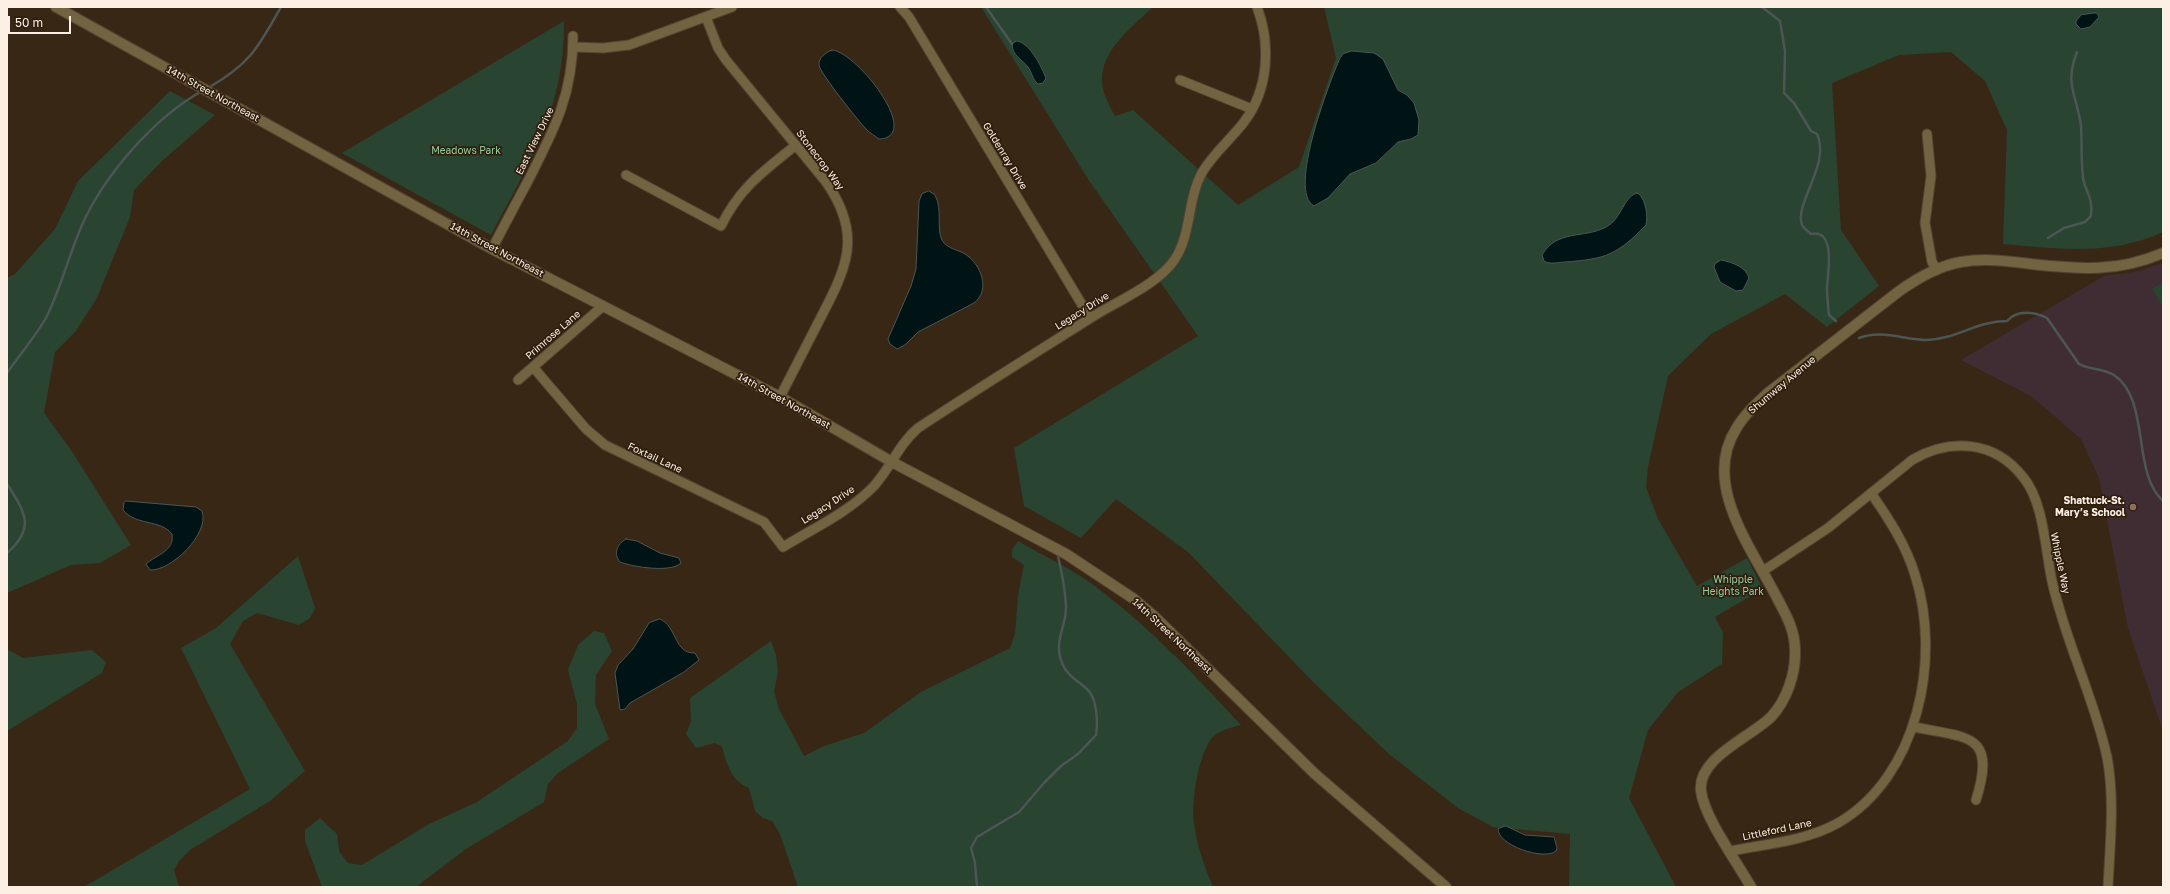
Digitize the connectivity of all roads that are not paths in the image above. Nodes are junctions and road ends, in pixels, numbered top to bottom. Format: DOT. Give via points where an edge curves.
graph roads {
  1 [pos="56,7"];
  2 [pos="732,7"];
  3 [pos="900,7"];
  4 [pos="1257,7"];
  5 [pos="706,17"];
  6 [pos="573,36"];
  7 [pos="573,47"];
  8 [pos="1180,80"];
  9 [pos="1252,109"];
  10 [pos="1927,134"];
  11 [pos="796,145"];
  12 [pos="626,175"];
  13 [pos="492,248"];
  14 [pos="2163,254"];
  15 [pos="1937,270"];
  16 [pos="603,306"];
  17 [pos="1090,318"];
  18 [pos="533,367"];
  19 [pos="518,380"];
  20 [pos="780,397"];
  21 [pos="892,462"];
  22 [pos="1871,493"];
  23 [pos="783,547"];
  24 [pos="1763,571"];
  25 [pos="1914,726"];
  26 [pos="1976,800"];
  27 [pos="1730,851"];
  28 [pos="1446,887"];
  29 [pos="1752,887"];
  30 [pos="2108,887"];
  1 -- 13 [label="street, 14th Street Northeast"];
  2 -- 5 [label="street"];
  3 -- 17 [label="street, Goldenray Drive" via="909,17"];
  4 -- 9 [label="street, Legacy Drive" via="1265,38 1266,55 1263,80"];
  5 -- 7 [label="street" via="629,45 603,48"];
  5 -- 11 [label="street, Stonecrop Way" via="718,48 726,60"];
  6 -- 7 [label="street, East View Drive"];
  7 -- 13 [label="street, East View Drive" via="571,72 563,107 546,146"];
  8 -- 9 [label="street"];
  9 -- 17 [label="street, Legacy Drive" via="1204,170 1196,188 1182,248 1174,260 1149,283"];
  10 -- 15 [label="street" via="1931,176 1925,223 1932,262"];
  11 -- 12 [label="street" via="758,175 740,194 721,226"];
  11 -- 20 [label="street, Stonecrop Way" via="826,182 836,199 844,218 847,252 840,281"];
  13 -- 16 [label="street, 14th Street Northeast"];
  14 -- 15 [label="street, Shumway Avenue" via="2133,265 2097,269 1989,260 1960,262"];
  15 -- 24 [label="street, Shumway Avenue" via="1904,287 1783,382 1753,407 1735,430 1723,469 1724,482 1735,516"];
  16 -- 18 [label="street, Primrose Lane"];
  16 -- 20 [label="street, 14th Street Northeast"];
  17 -- 21 [label="street, Legacy Drive" via="918,428 903,442"];
  18 -- 19 [label="street, Primrose Lane"];
  18 -- 23 [label="street, Foxtail Lane" via="586,429 605,445 764,522"];
  20 -- 21 [label="street, 14th Street Northeast"];
  21 -- 23 [label="street, Legacy Drive" via="859,500"];
  21 -- 28 [label="street, 14th Street Northeast" via="1066,554 1134,599 1315,774"];
  22 -- 24 [label="street, Whipple Way" via="1807,544"];
  22 -- 25 [label="street, Littleford Lane" via="1907,552 1916,576 1921,601 1925,660"];
  22 -- 30 [label="street, Whipple Way" via="1912,460 1926,452 1952,445 1991,451 2024,477 2037,506 2052,582 2107,757 2111,804"];
  24 -- 27 [label="street, Shumway Avenue" via="1786,614 1794,636 1794,668 1791,682 1772,716 1716,758 1704,776 1701,790 1707,813"];
  25 -- 26 [label="street" via="1964,738 1978,746 1983,760 1983,773"];
  25 -- 27 [label="street, Littleford Lane" via="1891,774 1859,808 1838,823 1816,833"];
  27 -- 29 [label="street, Shumway Avenue"];
}
